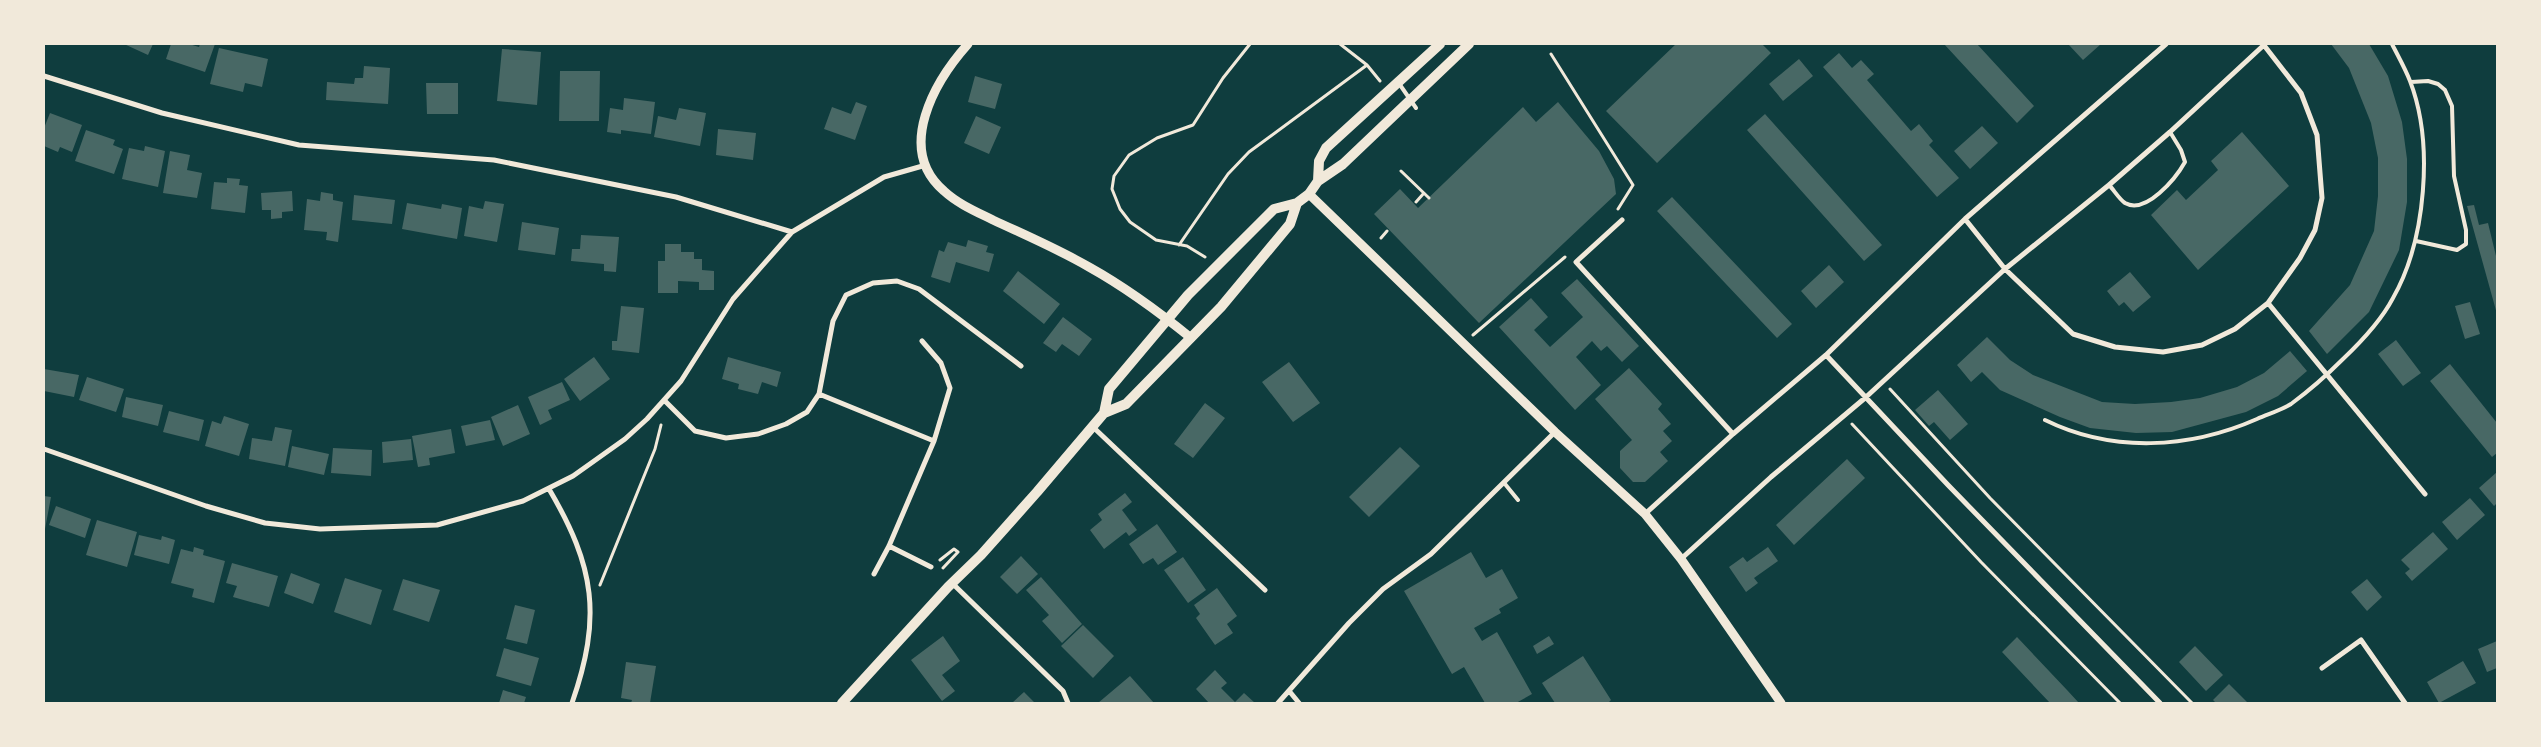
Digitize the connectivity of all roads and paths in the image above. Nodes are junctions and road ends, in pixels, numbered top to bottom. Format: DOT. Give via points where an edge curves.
graph roads {
  1 [pos="968,44"];
  2 [pos="1250,44"];
  3 [pos="1340,44"];
  4 [pos="1440,44"];
  5 [pos="1468,44"];
  6 [pos="2166,44"];
  7 [pos="2264,44"];
  8 [pos="2392,44"];
  9 [pos="1552,54"];
  10 [pos="1366,65"];
  11 [pos="44,76"];
  12 [pos="1381,82"];
  13 [pos="1398,82"];
  14 [pos="2411,82"];
  15 [pos="1410,99"];
  16 [pos="1416,108"];
  17 [pos="2170,132"];
  18 [pos="926,165"];
  19 [pos="1401,171"];
  20 [pos="1318,181"];
  21 [pos="2109,186"];
  22 [pos="1424,193"];
  23 [pos="1309,194"];
  24 [pos="1429,198"];
  25 [pos="1416,202"];
  26 [pos="1297,203"];
  27 [pos="1615,212"];
  28 [pos="1965,219"];
  29 [pos="1622,220"];
  30 [pos="1387,231"];
  31 [pos="792,232"];
  32 [pos="1381,238"];
  33 [pos="2416,241"];
  34 [pos="1179,245"];
  35 [pos="1569,254"];
  36 [pos="1208,259"];
  37 [pos="2005,268"];
  38 [pos="2268,303"];
  39 [pos="1168,319"];
  40 [pos="1192,338"];
  41 [pos="922,340"];
  42 [pos="1463,344"];
  43 [pos="1826,355"];
  44 [pos="1021,366"];
  45 [pos="2327,374"];
  46 [pos="1882,382"];
  47 [pos="819,394"];
  48 [pos="1864,398"];
  49 [pos="664,400"];
  50 [pos="1104,412"];
  51 [pos="1844,416"];
  52 [pos="2045,420"];
  53 [pos="661,425"];
  54 [pos="1092,426"];
  55 [pos="1555,432"];
  56 [pos="1733,434"];
  57 [pos="934,441"];
  58 [pos="44,449"];
  59 [pos="1504,484"];
  60 [pos="549,489"];
  61 [pos="2425,494"];
  62 [pos="1518,500"];
  63 [pos="1645,514"];
  64 [pos="889,546"];
  65 [pos="1681,559"];
  66 [pos="931,567"];
  67 [pos="874,574"];
  68 [pos="937,574"];
  69 [pos="952,583"];
  70 [pos="1265,590"];
  71 [pos="591,606"];
  72 [pos="2322,668"];
  73 [pos="1290,692"];
  74 [pos="572,703"];
  75 [pos="842,703"];
  76 [pos="1068,703"];
  77 [pos="1278,703"];
  78 [pos="1299,703"];
  79 [pos="1781,703"];
  80 [pos="2120,703"];
  81 [pos="2160,703"];
  82 [pos="2192,703"];
  83 [pos="2405,703"];
  1 -- 18 [label="street" via="947,67 927,105 922,132"];
  2 -- 34 [label="path" via="1223,78 1193,125 1156,138 1130,155 1114,176 1112,189 1120,209 1130,222 1156,240"];
  3 -- 10 [label="path"];
  4 -- 13 [label="main road"];
  5 -- 15 [label="main road"];
  6 -- 28 [label="street"];
  7 -- 17 [label="street"];
  7 -- 38 [label="street" via="2300,93 2317,135 2322,198 2315,230 2300,258"];
  8 -- 14 [label="lane"];
  9 -- 27 [label="path" via="1633,185"];
  10 -- 12 [label="path"];
  10 -- 34 [label="path" via="1250,152 1228,174"];
  11 -- 31 [label="street" via="162,113 299,145 494,160 676,197"];
  13 -- 15 [label="lane"];
  13 -- 20 [label="main road" via="1326,148 1320,161"];
  14 -- 33 [label="lane" via="2422,129 2424,186"];
  14 -- 33 [label="lane" via="2438,84 2445,90 2452,106 2454,176 2466,230 2466,244 2457,250"];
  15 -- 16 [label="lane"];
  15 -- 20 [label="main road" via="1343,164"];
  17 -- 21 [label="street"];
  17 -- 21 [label="lane" via="2185,162 2165,188 2143,205 2134,205 2125,203"];
  18 -- 31 [label="street" via="884,177"];
  18 -- 39 [label="street" via="944,191 968,207 1089,267"];
  19 -- 22 [label="path"];
  20 -- 23 [label="main road"];
  21 -- 37 [label="street"];
  22 -- 24 [label="path"];
  22 -- 25 [label="path"];
  23 -- 26 [label="main road"];
  23 -- 42 [label="street"];
  26 -- 39 [label="main road" via="1274,209"];
  26 -- 40 [label="main road" via="1290,224"];
  28 -- 37 [label="street"];
  28 -- 43 [label="street"];
  29 -- 56 [label="street" via="1576,262"];
  30 -- 32 [label="path"];
  31 -- 49 [label="street" via="733,298 681,381"];
  33 -- 45 [label="lane" via="2394,298 2364,339"];
  34 -- 36 [label="path" via="1187,246"];
  35 -- 42 [label="path"];
  37 -- 38 [label="street" via="2073,334 2115,347 2163,352 2202,345 2236,329"];
  37 -- 46 [label="street"];
  38 -- 45 [label="street"];
  39 -- 40 [label="street"];
  39 -- 50 [label="main road" via="1109,389"];
  40 -- 50 [label="main road" via="1126,404"];
  41 -- 57 [label="street" via="941,363 950,388"];
  42 -- 55 [label="street"];
  43 -- 48 [label="street"];
  43 -- 56 [label="street"];
  44 -- 47 [label="street" via="919,289 897,282 873,283 846,294 833,322"];
  45 -- 52 [label="lane" via="2290,405 2237,428 2188,441 2148,444 2109,440 2066,430"];
  45 -- 61 [label="street"];
  46 -- 48 [label="street"];
  46 -- 82 [label="path" via="1990,498"];
  47 -- 49 [label="street" via="807,412 786,424 758,434 726,438 695,431"];
  47 -- 57 [label="street"];
  48 -- 51 [label="street"];
  48 -- 81 [label="street"];
  49 -- 60 [label="street" via="625,439"];
  50 -- 54 [label="main road"];
  51 -- 65 [label="street"];
  51 -- 80 [label="path"];
  53 -- 71 [label="path" via="623,532"];
  54 -- 69 [label="main road" via="982,555"];
  54 -- 70 [label="street"];
  55 -- 59 [label="street"];
  55 -- 63 [label="street"];
  56 -- 63 [label="street"];
  57 -- 64 [label="street"];
  58 -- 60 [label="street" via="206,506 265,523 320,529 437,525 523,501"];
  59 -- 62 [label="lane"];
  59 -- 73 [label="street" via="1431,554 1383,589 1349,622"];
  60 -- 71 [label="street" via="578,545 589,582"];
  63 -- 65 [label="street"];
  64 -- 66 [label="street"];
  64 -- 67 [label="street"];
  65 -- 79 [label="street"];
  66 -- 68 [label="path" via="954,549 958,552"];
  69 -- 75 [label="main road"];
  69 -- 76 [label="street" via="1062,691"];
  71 -- 74 [label="street" via="583,660"];
  72 -- 83 [label="street" via="2361,640"];
  73 -- 77 [label="street"];
  73 -- 78 [label="street"];
}
